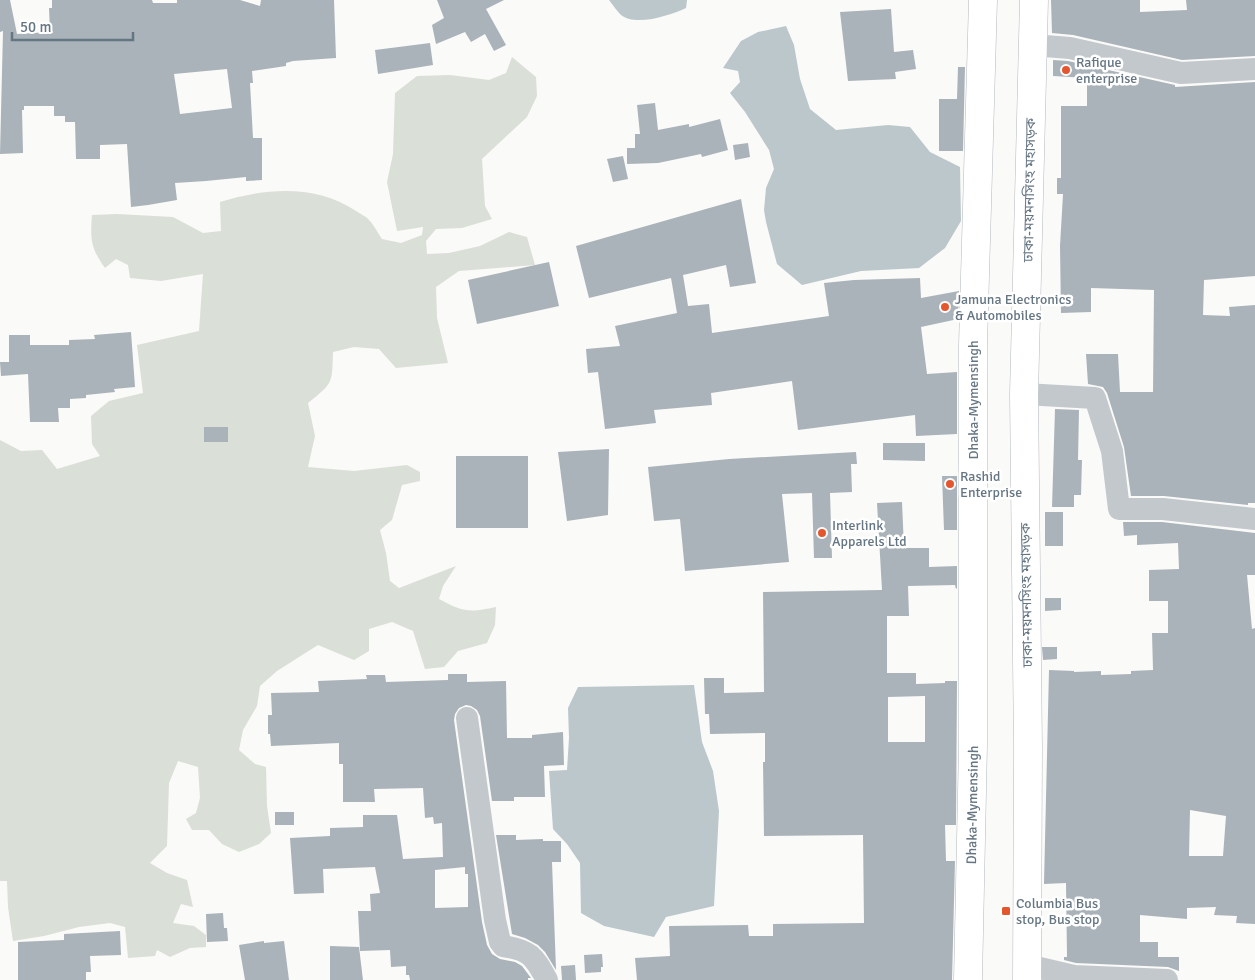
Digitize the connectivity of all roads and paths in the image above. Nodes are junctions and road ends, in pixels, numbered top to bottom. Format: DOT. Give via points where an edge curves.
graph roads {
  1 [pos="983,0"];
  2 [pos="1034,0"];
  3 [pos="1032,45"];
  4 [pos="1255,69"];
  5 [pos="1024,394"];
  6 [pos="1255,519"];
  7 [pos="467,718"];
  8 [pos="1027,973"];
  9 [pos="547,980"];
  10 [pos="968,980"];
  11 [pos="1167,980"];
  1 -- 10 [label="highway, Dhaka-Mymensingh" via="972,346 973,745"];
  2 -- 3 [label="highway, ঢাকা-ময়মনসিংহ মহাসড়ক"];
  3 -- 4 [label="street" via="1070,48 1181,73"];
  3 -- 5 [label="highway, ঢাকা-ময়মনসিংহ মহাসড়ক"];
  5 -- 6 [label="street" via="1095,398 1112,451 1119,509 1163,509"];
  5 -- 8 [label="highway, ঢাকা-ময়মনসিংহ মহাসড়ক"];
  7 -- 9 [label="street" via="500,942 503,946 527,952 538,963"];
  8 -- 11 [label="street"];
}
